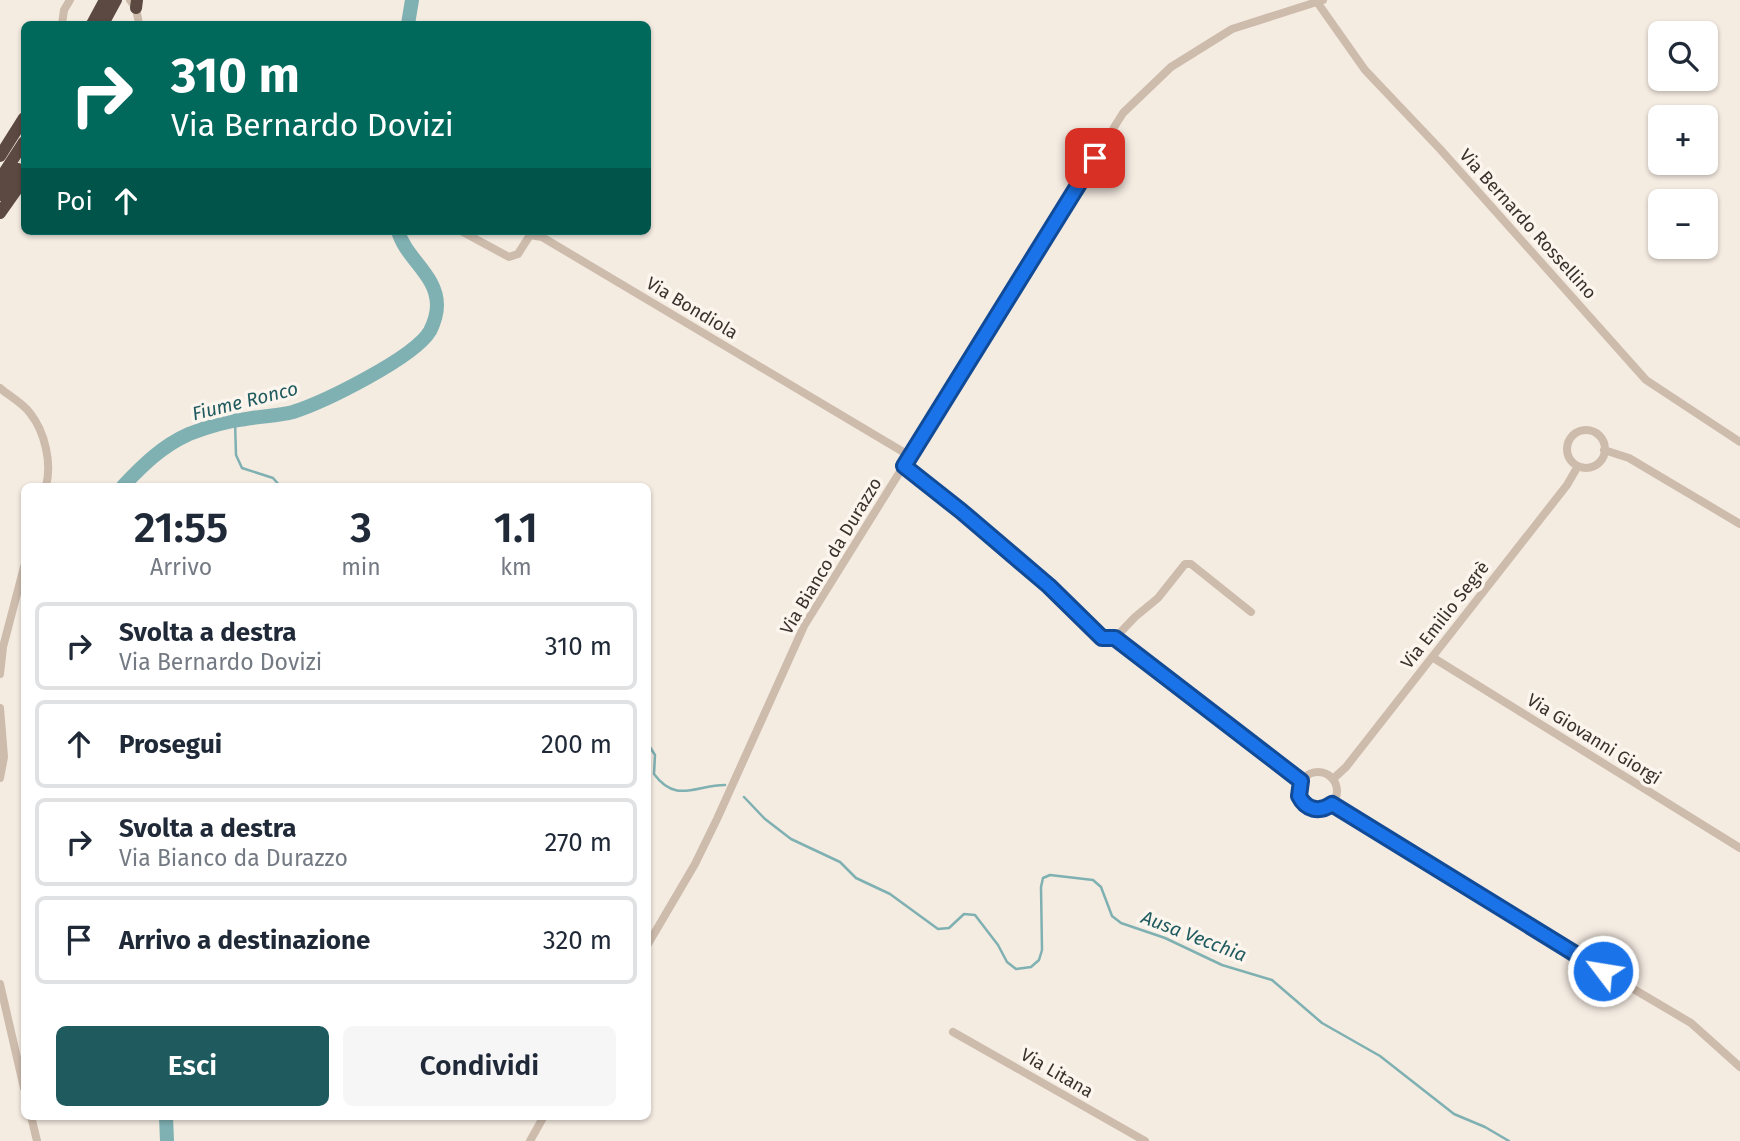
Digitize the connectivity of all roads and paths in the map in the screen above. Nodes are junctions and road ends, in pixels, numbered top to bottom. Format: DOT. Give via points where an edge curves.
graph roads {
  1 [pos="70,0"];
  2 [pos="105,0"];
  3 [pos="116,0"];
  4 [pos="1320,1"];
  5 [pos="134,3"];
  6 [pos="62,21"];
  7 [pos="94,21"];
  8 [pos="105,21"];
  9 [pos="138,21"];
  10 [pos="21,123"];
  11 [pos="21,147"];
  12 [pos="0,156"];
  13 [pos="21,164"];
  14 [pos="0,179"];
  15 [pos="21,183"];
  16 [pos="0,195"];
  17 [pos="0,213"];
  18 [pos="468,235"];
  19 [pos="530,235"];
  20 [pos="530,235"];
  21 [pos="0,388"];
  22 [pos="1740,442"];
  23 [pos="1604,450"];
  24 [pos="910,456"];
  25 [pos="904,466"];
  26 [pos="1578,466"];
  27 [pos="47,483"];
  28 [pos="1740,524"];
  29 [pos="21,579"];
  30 [pos="1251,612"];
  31 [pos="1115,638"];
  32 [pos="1432,657"];
  33 [pos="0,674"];
  34 [pos="0,708"];
  35 [pos="0,778"];
  36 [pos="1333,779"];
  37 [pos="1301,781"];
  38 [pos="1332,804"];
  39 [pos="1740,848"];
  40 [pos="651,939"];
  41 [pos="0,984"];
  42 [pos="953,1032"];
  43 [pos="1740,1067"];
  44 [pos="21,1075"];
  45 [pos="32,1120"];
  46 [pos="542,1120"];
  47 [pos="37,1141"];
  48 [pos="530,1141"];
  49 [pos="1145,1141"];
  1 -- 6 [label="street"];
  2 -- 7 [label="highway"];
  3 -- 8 [label="highway"];
  4 -- 22 [label="street, Via Bernardo Rossellino" via="1364,70 1646,380"];
  4 -- 24 [label="street, Via Bianco da Durazzo" via="1232,29 1171,67 1123,113"];
  5 -- 9 [label="street"];
  10 -- 12 [label="highway"];
  11 -- 14 [label="highway"];
  13 -- 16 [label="highway"];
  15 -- 17 [label="highway"];
  18 -- 20 [label="street, Via Bondiola" via="509,257 518,254"];
  19 -- 24 [label="street, Via Bondiola" via="542,237"];
  21 -- 27 [label="street" via="30,412 44,439"];
  23 -- 26 [label="street" via="1595,465"];
  23 -- 26 [label="street" via="1601,439 1592,432 1576,433 1567,447 1569,458"];
  23 -- 28 [label="street" via="1629,458"];
  24 -- 25 [label="street, Via Bianco da Durazzo"];
  25 -- 31 [label="street" via="1039,578 1102,638"];
  25 -- 40 [label="street, Via Bianco da Durazzo" via="804,626 706,842"];
  26 -- 32 [label="street, Via Emilio Segrè"];
  29 -- 33 [label="street"];
  30 -- 31 [label="street" via="1191,564 1185,564 1156,600"];
  31 -- 37 [label="street"];
  32 -- 36 [label="street, Via Emilio Segrè"];
  32 -- 39 [label="street, Via Giovanni Giorgi"];
  34 -- 35 [label="street" via="4,757"];
  36 -- 37 [label="street" via="1319,771"];
  36 -- 38 [label="street" via="1337,790"];
  37 -- 38 [label="street" via="1299,796 1306,806 1317,810"];
  38 -- 43 [label="street" via="1691,1023"];
  41 -- 44 [label="street"];
  42 -- 49 [label="street, Via Litana"];
  45 -- 47 [label="street"];
  46 -- 48 [label="street"];
}
